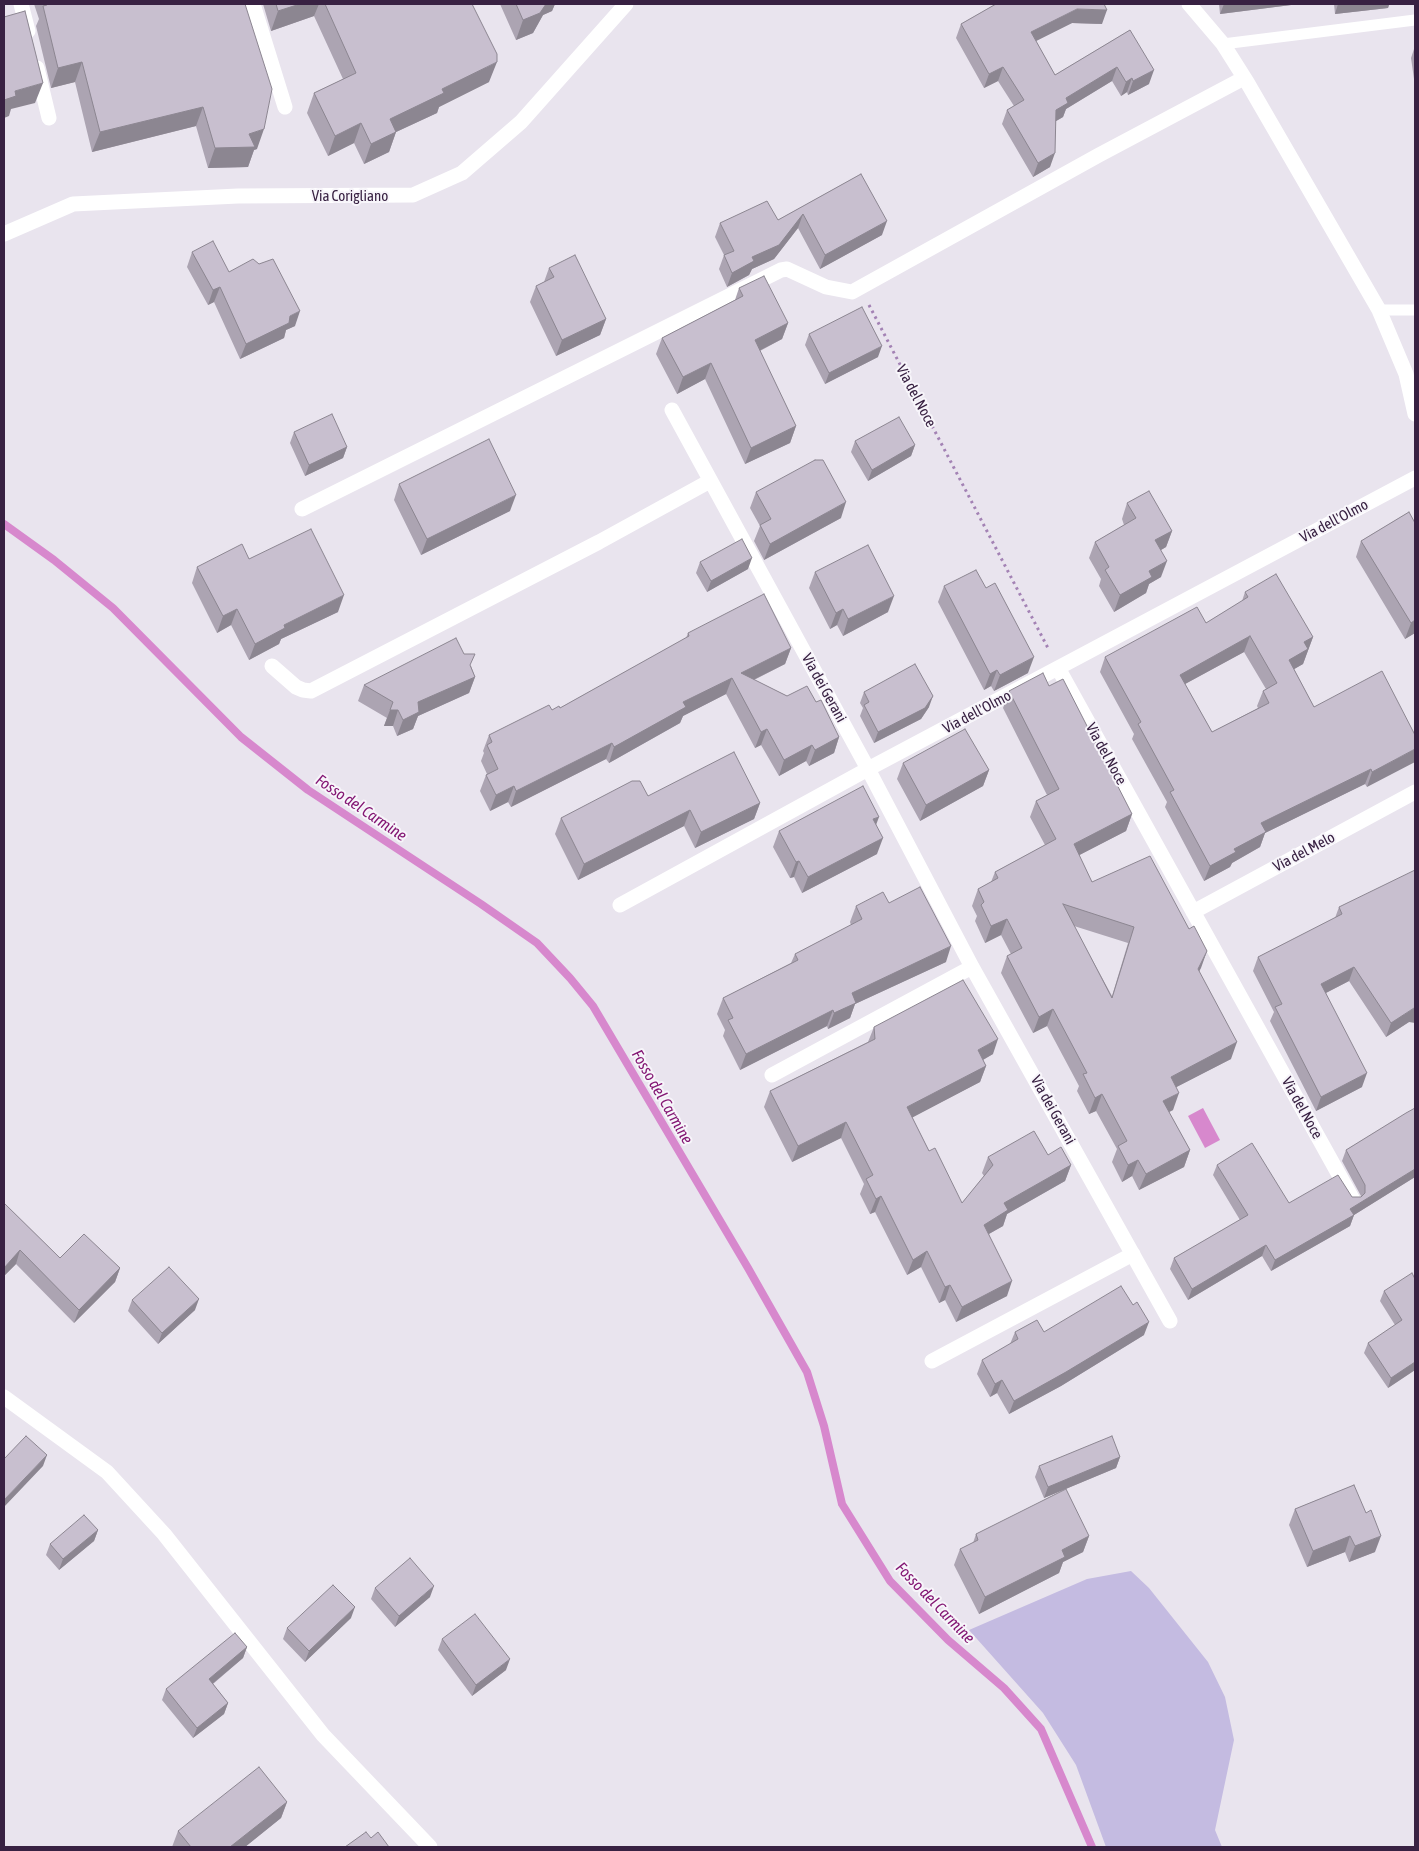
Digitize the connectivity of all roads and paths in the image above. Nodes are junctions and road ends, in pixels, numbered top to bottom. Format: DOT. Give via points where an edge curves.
graph roads {
  1 [pos="21,4"];
  2 [pos="253,4"];
  3 [pos="626,4"];
  4 [pos="1189,4"];
  5 [pos="1415,20"];
  6 [pos="1223,44"];
  7 [pos="1244,78"];
  8 [pos="285,107"];
  9 [pos="49,118"];
  10 [pos="4,234"];
  11 [pos="867,302"];
  12 [pos="1379,310"];
  13 [pos="1415,310"];
  14 [pos="672,410"];
  15 [pos="1415,414"];
  16 [pos="1415,478"];
  17 [pos="710,480"];
  18 [pos="302,509"];
  19 [pos="272,666"];
  20 [pos="1058,668"];
  21 [pos="868,769"];
  22 [pos="1415,792"];
  23 [pos="620,906"];
  24 [pos="1194,912"];
  25 [pos="972,967"];
  26 [pos="772,1075"];
  27 [pos="1353,1200"];
  28 [pos="1133,1254"];
  29 [pos="1170,1321"];
  30 [pos="932,1361"];
  31 [pos="4,1397"];
  32 [pos="430,1847"];
  1 -- 9 [label="street"];
  2 -- 8 [label="street"];
  3 -- 10 [label="street, Via Corigliano" via="521,122 462,173 413,195 238,196 73,204"];
  4 -- 6 [label="street"];
  5 -- 6 [label="lane"];
  6 -- 7 [label="street"];
  7 -- 12 [label="street"];
  7 -- 18 [label="street" via="852,292 826,288 787,269 781,270"];
  11 -- 20 [label="path, Via del Noce"];
  12 -- 13 [label="lane"];
  12 -- 15 [label="street" via="1406,374"];
  14 -- 17 [label="street, Via dei Gerani"];
  16 -- 20 [label="street, Via dell'Olmo"];
  17 -- 19 [label="street" via="599,542 311,691 296,687"];
  17 -- 21 [label="street, Via dei Gerani"];
  20 -- 21 [label="street, Via dell'Olmo"];
  20 -- 24 [label="street, Via del Noce"];
  21 -- 23 [label="street, Via dell'Olmo"];
  21 -- 25 [label="street, Via dei Gerani"];
  22 -- 24 [label="street, Via del Melo"];
  24 -- 27 [label="street, Via del Noce"];
  25 -- 26 [label="street"];
  25 -- 28 [label="street, Via dei Gerani"];
  28 -- 29 [label="street, Via dei Gerani"];
  28 -- 30 [label="street"];
  31 -- 32 [label="street" via="107,1472 164,1534 323,1735"];
}
